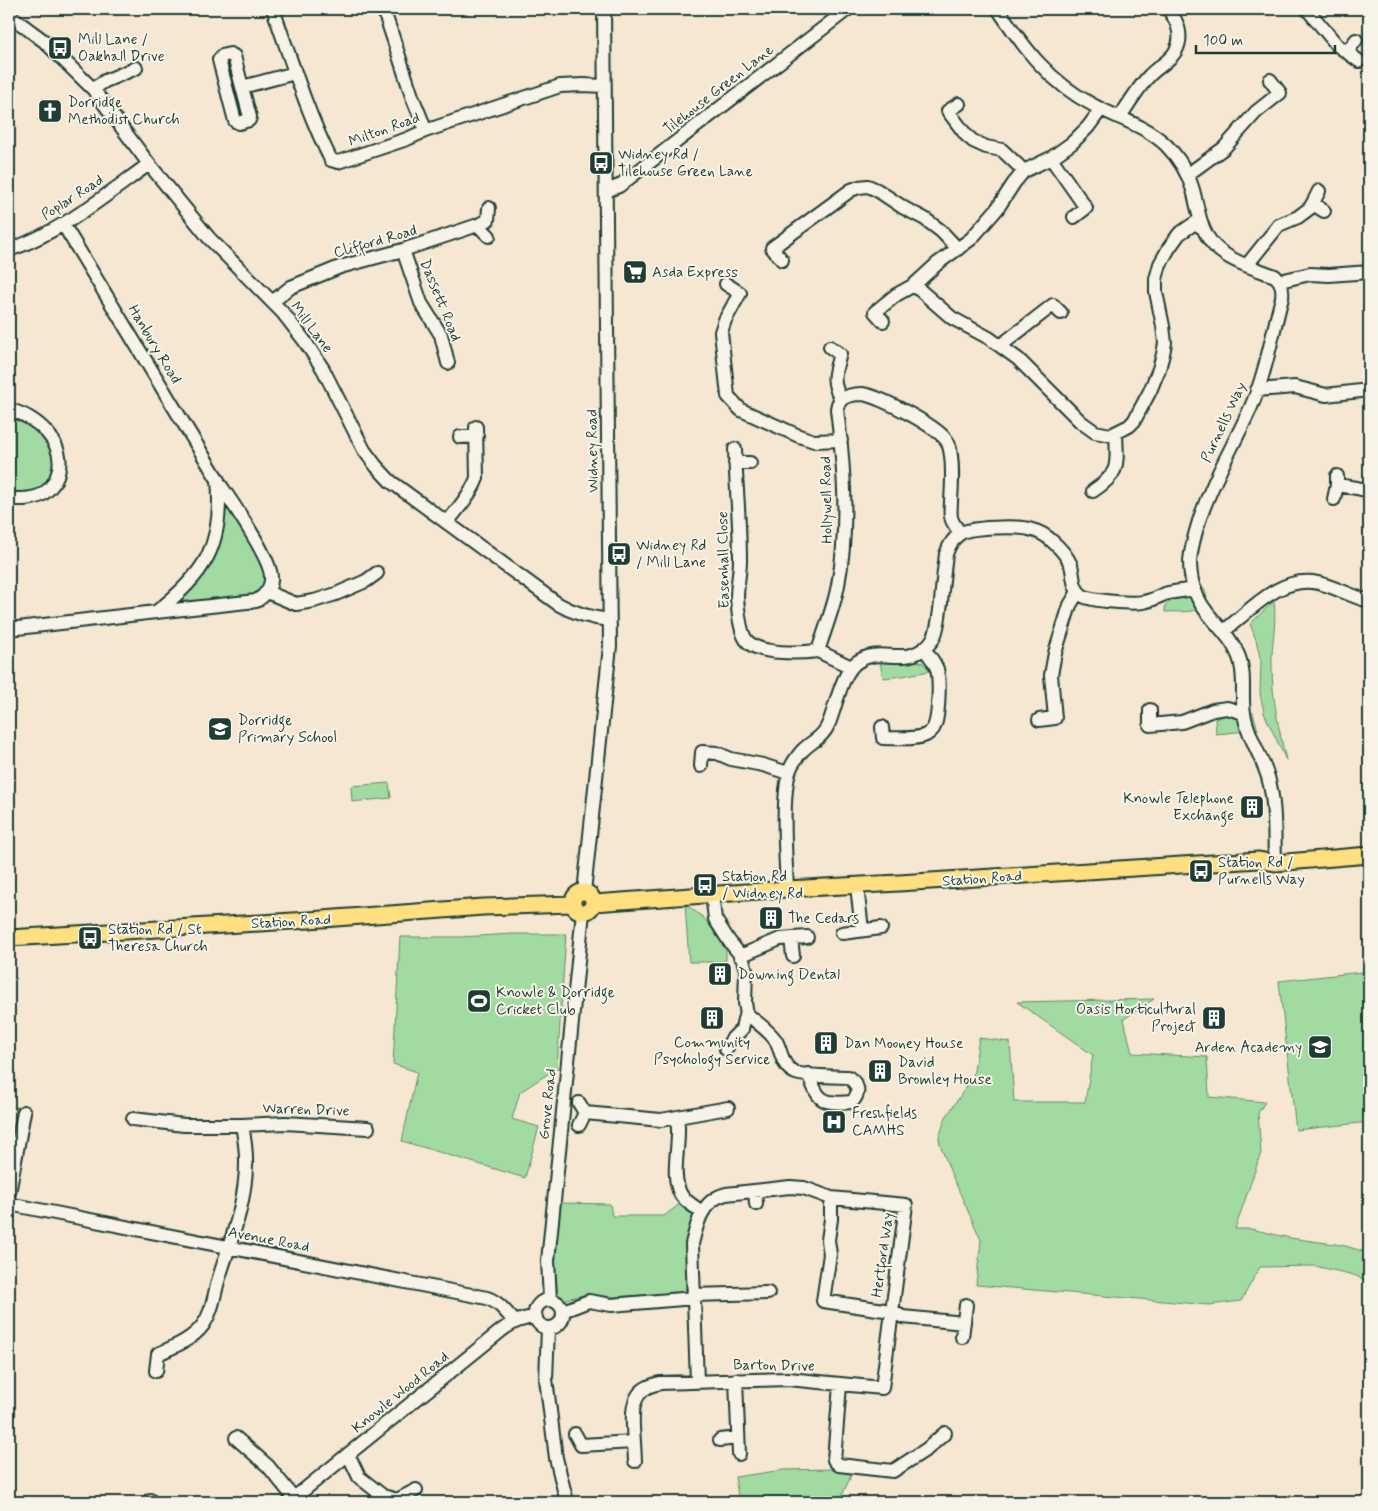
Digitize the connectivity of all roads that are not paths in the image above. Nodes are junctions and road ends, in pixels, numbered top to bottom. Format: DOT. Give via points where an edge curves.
graph roads {
  1 [pos="274,9"];
  2 [pos="382,9"];
  3 [pos="604,9"];
  4 [pos="848,9"];
  5 [pos="998,9"];
  6 [pos="1168,9"];
  7 [pos="1307,9"];
  8 [pos="9,15"];
  9 [pos="1356,40"];
  10 [pos="1347,52"];
  11 [pos="1359,61"];
  12 [pos="136,68"];
  13 [pos="295,73"];
  14 [pos="1270,80"];
  15 [pos="604,86"];
  16 [pos="242,87"];
  17 [pos="93,89"];
  18 [pos="959,104"];
  19 [pos="1095,106"];
  20 [pos="1120,116"];
  21 [pos="425,131"];
  22 [pos="1051,158"];
  23 [pos="149,164"];
  24 [pos="1024,171"];
  25 [pos="1187,175"];
  26 [pos="606,191"];
  27 [pos="1318,191"];
  28 [pos="1313,204"];
  29 [pos="489,208"];
  30 [pos="1324,211"];
  31 [pos="1074,217"];
  32 [pos="63,224"];
  33 [pos="478,225"];
  34 [pos="1202,227"];
  35 [pos="489,236"];
  36 [pos="958,249"];
  37 [pos="9,250"];
  38 [pos="403,250"];
  39 [pos="782,260"];
  40 [pos="1247,265"];
  41 [pos="1369,272"];
  42 [pos="1280,281"];
  43 [pos="726,284"];
  44 [pos="914,284"];
  45 [pos="272,302"];
  46 [pos="1061,313"];
  47 [pos="883,321"];
  48 [pos="1000,346"];
  49 [pos="830,347"];
  50 [pos="448,363"];
  51 [pos="1257,390"];
  52 [pos="1369,390"];
  53 [pos="841,400"];
  54 [pos="9,410"];
  55 [pos="1116,433"];
  56 [pos="460,437"];
  57 [pos="841,440"];
  58 [pos="735,449"];
  59 [pos="735,463"];
  60 [pos="750,463"];
  61 [pos="218,480"];
  62 [pos="1100,490"];
  63 [pos="1369,491"];
  64 [pos="9,499"];
  65 [pos="1334,499"];
  66 [pos="447,523"];
  67 [pos="960,533"];
  68 [pos="377,572"];
  69 [pos="1195,589"];
  70 [pos="267,592"];
  71 [pos="1078,592"];
  72 [pos="1369,600"];
  73 [pos="156,612"];
  74 [pos="610,620"];
  75 [pos="9,629"];
  76 [pos="1224,631"];
  77 [pos="924,650"];
  78 [pos="818,651"];
  79 [pos="851,667"];
  80 [pos="1150,710"];
  81 [pos="1244,713"];
  82 [pos="1039,720"];
  83 [pos="882,727"];
  84 [pos="700,766"];
  85 [pos="788,773"];
  86 [pos="1369,855"];
  87 [pos="1275,863"];
  88 [pos="857,886"];
  89 [pos="787,889"];
  90 [pos="712,894"];
  91 [pos="584,903"];
  92 [pos="881,928"];
  93 [pos="862,930"];
  94 [pos="842,933"];
  95 [pos="807,937"];
  96 [pos="9,938"];
  97 [pos="791,938"];
  98 [pos="740,956"];
  99 [pos="793,956"];
  100 [pos="747,1014"];
  101 [pos="726,1049"];
  102 [pos="808,1074"];
  103 [pos="728,1108"];
  104 [pos="24,1112"];
  105 [pos="677,1118"];
  106 [pos="133,1119"];
  107 [pos="242,1125"];
  108 [pos="579,1125"];
  109 [pos="368,1128"];
  110 [pos="9,1193"];
  111 [pos="831,1198"];
  112 [pos="9,1204"];
  113 [pos="702,1212"];
  114 [pos="230,1248"];
  115 [pos="768,1293"];
  116 [pos="694,1297"];
  117 [pos="550,1300"];
  118 [pos="966,1305"];
  119 [pos="563,1311"];
  120 [pos="891,1311"];
  121 [pos="536,1317"];
  122 [pos="514,1321"];
  123 [pos="964,1323"];
  124 [pos="548,1329"];
  125 [pos="962,1337"];
  126 [pos="156,1371"];
  127 [pos="736,1380"];
  128 [pos="697,1382"];
  129 [pos="840,1385"];
  130 [pos="945,1433"];
  131 [pos="236,1438"];
  132 [pos="738,1438"];
  133 [pos="720,1440"];
  134 [pos="634,1442"];
  135 [pos="578,1444"];
  136 [pos="348,1454"];
  137 [pos="739,1454"];
  138 [pos="635,1461"];
  139 [pos="416,1490"];
  140 [pos="291,1500"];
  141 [pos="567,1502"];
  1 -- 13 [label="street, Milton Road"];
  2 -- 21 [label="street"];
  3 -- 15 [label="street, Widney Road"];
  4 -- 26 [label="street, Tilehouse Green Lane" via="618,186"];
  5 -- 19 [label="street" via="1021,44 1045,70 1076,96"];
  6 -- 20 [label="street" via="1179,28 1177,48 1149,75"];
  7 -- 10 [label="street" via="1337,45"];
  8 -- 17 [label="street, Mill Lane" via="44,41"];
  9 -- 10 [label="street"];
  10 -- 11 [label="street"];
  12 -- 17 [label="street"];
  13 -- 16 [label="street"];
  13 -- 21 [label="street, Milton Road" via="330,160 338,162"];
  14 -- 25 [label="street" via="1280,93 1256,112 1224,148"];
  15 -- 21 [label="street, Milton Road" via="560,86"];
  15 -- 26 [label="street, Widney Road"];
  16 -- 16 [label="street" via="250,117 239,123 235,122 219,60 222,56 234,56"];
  17 -- 23 [label="street, Mill Lane"];
  18 -- 24 [label="street" via="948,111 966,135 980,144 1002,150"];
  19 -- 20 [label="street"];
  19 -- 22 [label="street" via="1099,112 1088,127"];
  20 -- 25 [label="street" via="1165,144"];
  22 -- 24 [label="street"];
  22 -- 31 [label="street" via="1086,208"];
  23 -- 32 [label="street, Poplar Road"];
  23 -- 45 [label="street, Mill Lane" via="208,238"];
  24 -- 36 [label="street" via="997,209"];
  25 -- 34 [label="street"];
  26 -- 74 [label="street, Widney Road"];
  27 -- 28 [label="street"];
  28 -- 30 [label="street"];
  28 -- 40 [label="street" via="1298,217 1279,225"];
  29 -- 33 [label="street" via="488,220"];
  32 -- 37 [label="street, Poplar Road"];
  32 -- 61 [label="street, Hanbury Road"];
  33 -- 35 [label="street"];
  33 -- 38 [label="street, Clifford Road"];
  34 -- 40 [label="street" via="1221,252"];
  34 -- 55 [label="street" via="1195,223 1179,234 1160,264 1156,292 1164,326 1164,354 1134,421"];
  36 -- 39 [label="street" via="925,219 868,186 851,190 772,248"];
  36 -- 44 [label="street"];
  38 -- 45 [label="street, Clifford Road" via="340,267 291,287"];
  38 -- 50 [label="street, Dassett Road" via="421,303 441,335"];
  40 -- 42 [label="street"];
  41 -- 42 [label="street" via="1310,274"];
  42 -- 51 [label="street, Purnells Way" via="1282,298"];
  43 -- 57 [label="street" via="740,293 721,332 728,396 740,410 799,436 814,441"];
  44 -- 47 [label="street" via="876,312"];
  44 -- 48 [label="street" via="952,318"];
  45 -- 66 [label="street, Mill Lane" via="315,356 364,450 376,466"];
  46 -- 48 [label="street" via="1053,305"];
  48 -- 55 [label="street" via="1018,359 1094,432"];
  49 -- 53 [label="street, Hollywell Road" via="840,354 834,381"];
  51 -- 52 [label="street" via="1295,387 1326,395"];
  51 -- 69 [label="street, Purnells Way" via="1217,474 1194,536 1190,561"];
  53 -- 57 [label="street, Hollywell Road" via="837,409"];
  53 -- 67 [label="street" via="853,394 879,399 945,438 951,451 950,515"];
  54 -- 64 [label="street" via="36,423 60,454 57,478 42,495"];
  55 -- 62 [label="street" via="1116,469"];
  56 -- 66 [label="street" via="477,431 477,478"];
  57 -- 78 [label="street, Hollywell Road" via="845,532 838,586"];
  58 -- 59 [label="street, Easenhall Close"];
  59 -- 60 [label="street"];
  59 -- 78 [label="street, Easenhall Close" via="740,562 737,597 742,634 753,646 782,653"];
  61 -- 70 [label="street, Hanbury Road" via="271,569 272,578"];
  61 -- 73 [label="street, Hanbury Road" via="220,499 216,534 206,561 187,586"];
  63 -- 65 [label="street" via="1337,481"];
  66 -- 74 [label="street, Mill Lane" via="568,610 589,618"];
  67 -- 71 [label="street" via="990,528 1027,528 1039,532 1052,540 1065,556"];
  67 -- 77 [label="street" via="946,554 937,630"];
  68 -- 70 [label="street" via="366,581 314,601 296,604"];
  69 -- 71 [label="street" via="1165,594 1141,603 1084,597"];
  69 -- 76 [label="street, Purnells Way" via="1206,612"];
  70 -- 73 [label="street" via="256,601 247,603"];
  71 -- 82 [label="street" via="1070,605 1054,653 1051,675 1055,718"];
  72 -- 76 [label="street" via="1318,583 1300,581 1280,587"];
  73 -- 75 [label="street"];
  74 -- 91 [label="street, Widney Road"];
  76 -- 81 [label="street, Purnells Way" via="1240,660"];
  77 -- 79 [label="street" via="905,656 869,656"];
  77 -- 83 [label="street" via="937,668 938,709 934,728 920,737 883,738"];
  78 -- 79 [label="street"];
  79 -- 85 [label="street" via="828,726 821,737 804,748"];
  80 -- 81 [label="street" via="1150,725 1182,722 1227,708"];
  81 -- 87 [label="street, Purnells Way" via="1268,778 1275,819"];
  84 -- 85 [label="street" via="702,752 718,753"];
  85 -- 89 [label="street" via="785,812"];
  86 -- 87 [label="main road, Station Road"];
  87 -- 88 [label="main road, Station Road" via="1259,860"];
  88 -- 89 [label="main road, Station Road"];
  88 -- 93 [label="street"];
  89 -- 90 [label="main road, Station Road"];
  90 -- 91 [label="main road, Station Road"];
  90 -- 98 [label="street" via="714,918"];
  91 -- 96 [label="main road, Station Road"];
  91 -- 117 [label="street, Grove Road" via="548,1260"];
  92 -- 93 [label="street"];
  93 -- 94 [label="street"];
  95 -- 97 [label="street"];
  97 -- 98 [label="street" via="774,941"];
  97 -- 99 [label="street"];
  98 -- 100 [label="street" via="746,970"];
  100 -- 101 [label="street" via="742,1028"];
  100 -- 102 [label="street" via="773,1036 789,1068"];
  103 -- 105 [label="street" via="711,1105"];
  104 -- 110 [label="street" via="27,1131"];
  105 -- 108 [label="street" via="661,1120 582,1108"];
  105 -- 113 [label="street" via="677,1181 681,1195"];
  106 -- 107 [label="street, Warren Drive"];
  107 -- 109 [label="street, Warren Drive" via="284,1123"];
  107 -- 114 [label="street, Warren Drive" via="246,1159 242,1202"];
  111 -- 113 [label="street, Hertford Way" via="804,1188 790,1188 756,1198 739,1192 717,1196"];
  111 -- 120 [label="street" via="830,1254 823,1301"];
  111 -- 120 [label="street, Hertford Way" via="906,1205"];
  112 -- 114 [label="street, Avenue Road"];
  113 -- 116 [label="street, Hertford Way" via="692,1244"];
  114 -- 122 [label="street, Avenue Road" via="487,1298"];
  114 -- 126 [label="street, Warren Drive" via="211,1310 203,1325 177,1346 154,1350"];
  115 -- 116 [label="street"];
  116 -- 119 [label="street" via="611,1304 589,1301"];
  116 -- 128 [label="street, Hertford Way"];
  117 -- 119 [label="street" via="557,1302"];
  117 -- 121 [label="street" via="538,1306"];
  118 -- 123 [label="street"];
  119 -- 124 [label="street" via="559,1324"];
  120 -- 123 [label="street" via="903,1316"];
  120 -- 129 [label="street, Barton Drive" via="882,1388"];
  121 -- 122 [label="street, Knowle Wood Road"];
  121 -- 124 [label="street" via="538,1323"];
  122 -- 136 [label="street, Knowle Wood Road"];
  123 -- 125 [label="street"];
  124 -- 141 [label="street" via="546,1379 556,1458"];
  127 -- 128 [label="street, Barton Drive"];
  127 -- 129 [label="street, Barton Drive" via="788,1379"];
  127 -- 132 [label="street"];
  128 -- 134 [label="street, Barton Drive" via="660,1383 639,1394 633,1411"];
  129 -- 130 [label="street" via="834,1460 839,1465 893,1471"];
  131 -- 140 [label="street" via="268,1466"];
  132 -- 133 [label="street"];
  132 -- 137 [label="street"];
  134 -- 135 [label="street"];
  134 -- 138 [label="street, Barton Drive"];
  136 -- 139 [label="street" via="359,1477 383,1496 397,1500"];
  136 -- 140 [label="street, Knowle Wood Road"];
}
